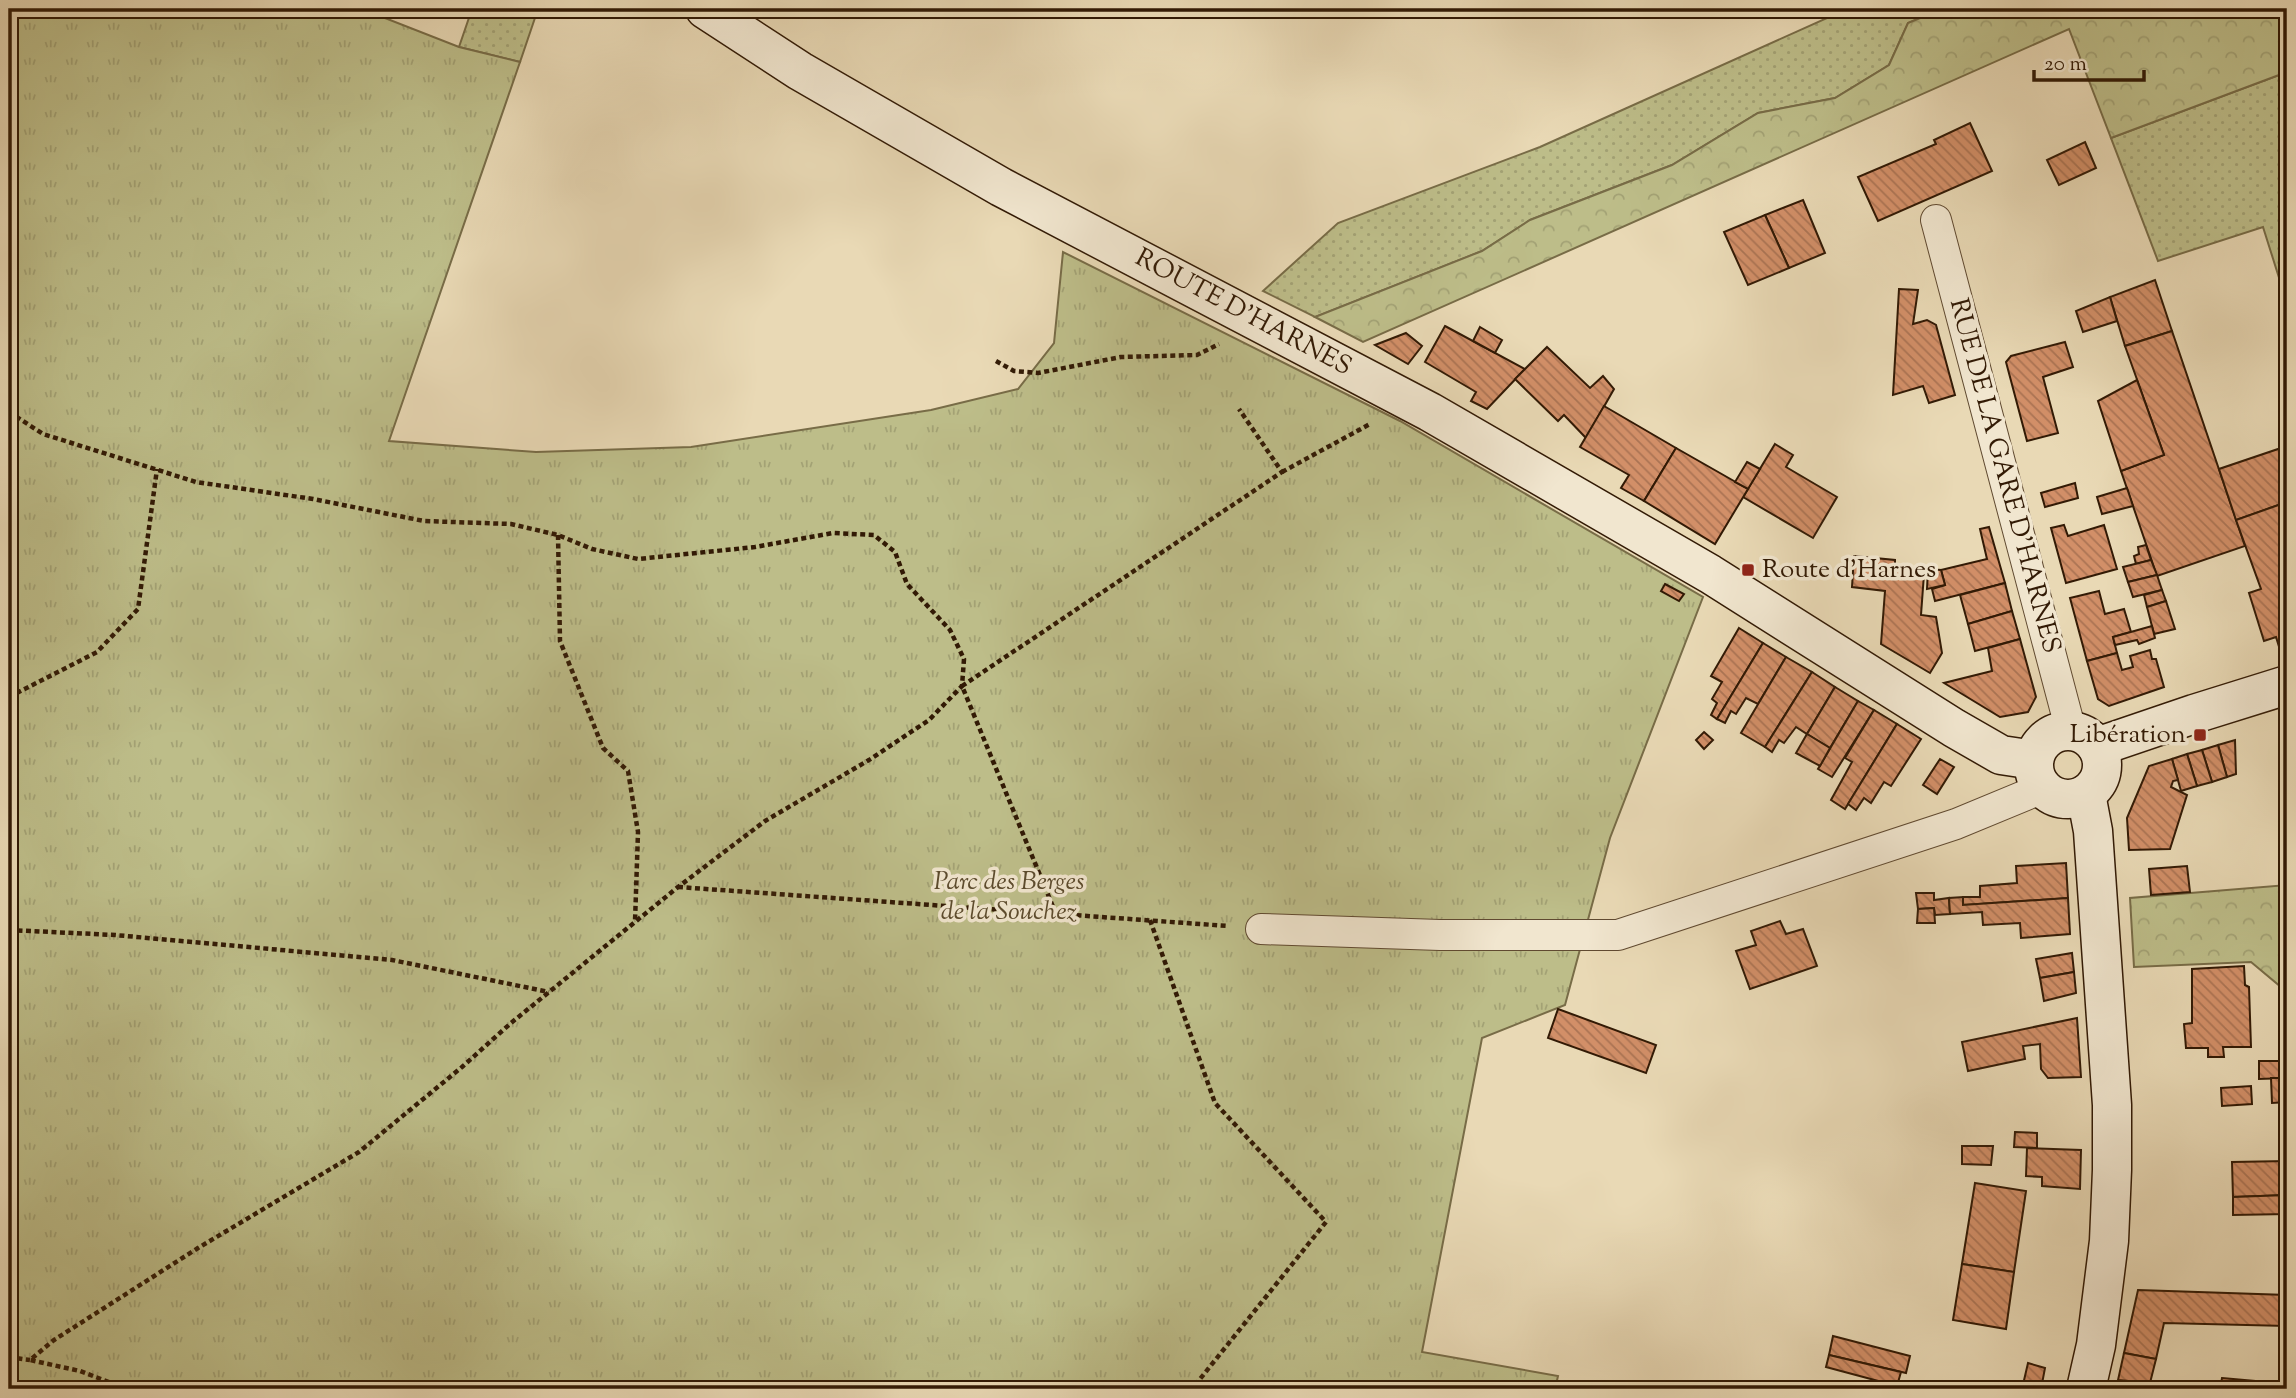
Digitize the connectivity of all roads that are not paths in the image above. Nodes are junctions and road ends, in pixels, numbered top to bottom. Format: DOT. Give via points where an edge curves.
graph roads {
  1 [pos="705,9"];
  2 [pos="1936,220"];
  3 [pos="2287,685"];
  4 [pos="2084,739"];
  5 [pos="2038,774"];
  6 [pos="2086,794"];
  7 [pos="1261,929"];
  8 [pos="2086,1389"];
  1 -- 5 [label="main road, ROUTE D'HARNES" via="800,71 1001,187 1410,402 1710,574 1954,728"];
  2 -- 4 [label="street, RUE DE LA GARE D'HARNES"];
  3 -- 4 [label="main road" via="2194,714"];
  4 -- 5 [label="main road" via="2056,733 2048,737 2037,751"];
  4 -- 6 [label="main road" via="2102,768 2100,778"];
  5 -- 6 [label="main road" via="2049,793 2066,799"];
  5 -- 7 [label="street" via="1956,824 1618,935"];
  6 -- 8 [label="main road" via="2093,831 2112,1105 2112,1170 2109,1241"];
}
